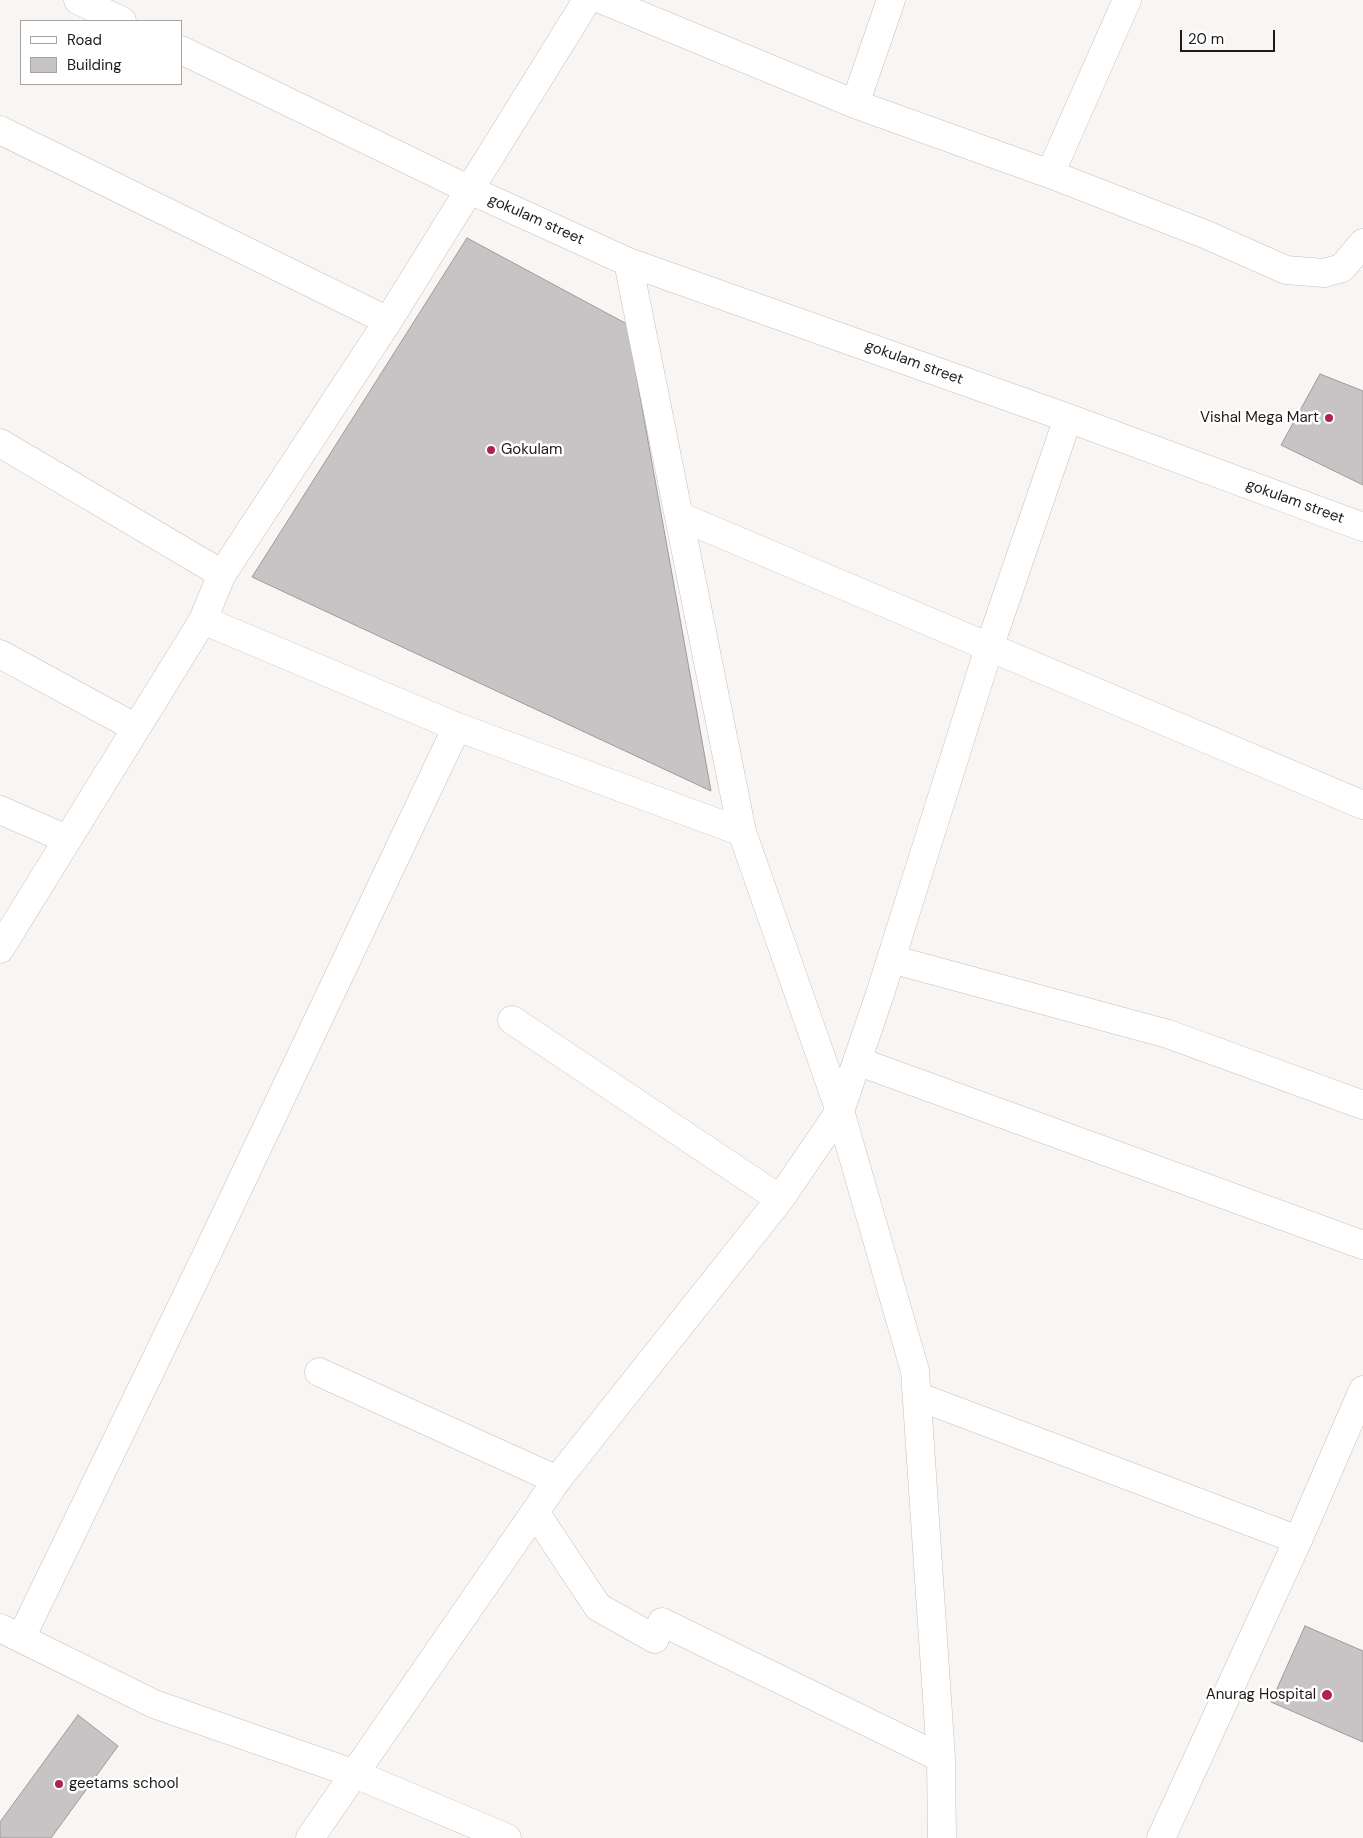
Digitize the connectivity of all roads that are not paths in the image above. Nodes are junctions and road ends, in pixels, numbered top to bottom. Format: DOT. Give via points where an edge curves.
graph roads {
  1 [pos="78,0"];
  2 [pos="587,0"];
  3 [pos="603,0"];
  4 [pos="891,0"];
  5 [pos="1127,0"];
  6 [pos="120,20"];
  7 [pos="182,50"];
  8 [pos="855,104"];
  9 [pos="0,130"];
  10 [pos="1050,174"];
  11 [pos="470,190"];
  12 [pos="1363,243"];
  13 [pos="628,262"];
  14 [pos="388,321"];
  15 [pos="1068,418"];
  16 [pos="0,443"];
  17 [pos="679,516"];
  18 [pos="1363,527"];
  19 [pos="222,574"];
  20 [pos="203,620"];
  21 [pos="989,648"];
  22 [pos="0,654"];
  23 [pos="457,727"];
  24 [pos="136,728"];
  25 [pos="1363,805"];
  26 [pos="0,810"];
  27 [pos="742,832"];
  28 [pos="67,839"];
  29 [pos="0,949"];
  30 [pos="891,960"];
  31 [pos="512,1020"];
  32 [pos="857,1061"];
  33 [pos="1363,1105"];
  34 [pos="840,1111"];
  35 [pos="780,1199"];
  36 [pos="1363,1245"];
  37 [pos="319,1372"];
  38 [pos="1363,1390"];
  39 [pos="917,1396"];
  40 [pos="557,1480"];
  41 [pos="535,1512"];
  42 [pos="1298,1540"];
  43 [pos="11,1633"];
  44 [pos="941,1758"];
  45 [pos="355,1774"];
  46 [pos="310,1838"];
  47 [pos="507,1838"];
  48 [pos="942,1838"];
  49 [pos="1161,1838"];
  1 -- 6 [label="street"];
  2 -- 11 [label="street"];
  3 -- 8 [label="street"];
  4 -- 8 [label="street"];
  5 -- 10 [label="street"];
  7 -- 11 [label="street, gokulam street"];
  8 -- 10 [label="street"];
  9 -- 14 [label="street"];
  10 -- 12 [label="street" via="1207,235 1286,270 1324,273 1342,268"];
  11 -- 13 [label="street, gokulam street"];
  11 -- 14 [label="street"];
  13 -- 15 [label="street, gokulam street"];
  13 -- 17 [label="street"];
  14 -- 19 [label="street"];
  15 -- 18 [label="street, gokulam street"];
  15 -- 21 [label="street"];
  16 -- 19 [label="street"];
  17 -- 21 [label="street"];
  17 -- 27 [label="street"];
  19 -- 20 [label="street"];
  20 -- 23 [label="street"];
  20 -- 24 [label="street"];
  21 -- 25 [label="street"];
  21 -- 30 [label="street"];
  22 -- 24 [label="street"];
  23 -- 27 [label="street"];
  23 -- 43 [label="street" via="206,1256"];
  24 -- 28 [label="street"];
  26 -- 28 [label="street"];
  27 -- 34 [label="street"];
  28 -- 29 [label="street"];
  30 -- 32 [label="street"];
  30 -- 33 [label="street" via="1168,1034"];
  31 -- 35 [label="street"];
  32 -- 34 [label="street"];
  32 -- 36 [label="street"];
  34 -- 35 [label="street"];
  34 -- 39 [label="street" via="915,1371"];
  35 -- 40 [label="street"];
  37 -- 40 [label="street"];
  38 -- 42 [label="street"];
  39 -- 42 [label="street"];
  39 -- 44 [label="street"];
  40 -- 41 [label="street"];
  41 -- 44 [label="street" via="598,1607"];
  41 -- 45 [label="street"];
  42 -- 49 [label="street"];
  43 -- 45 [label="street" via="154,1704"];
  44 -- 48 [label="street"];
  45 -- 46 [label="street"];
  45 -- 47 [label="street"];
}
